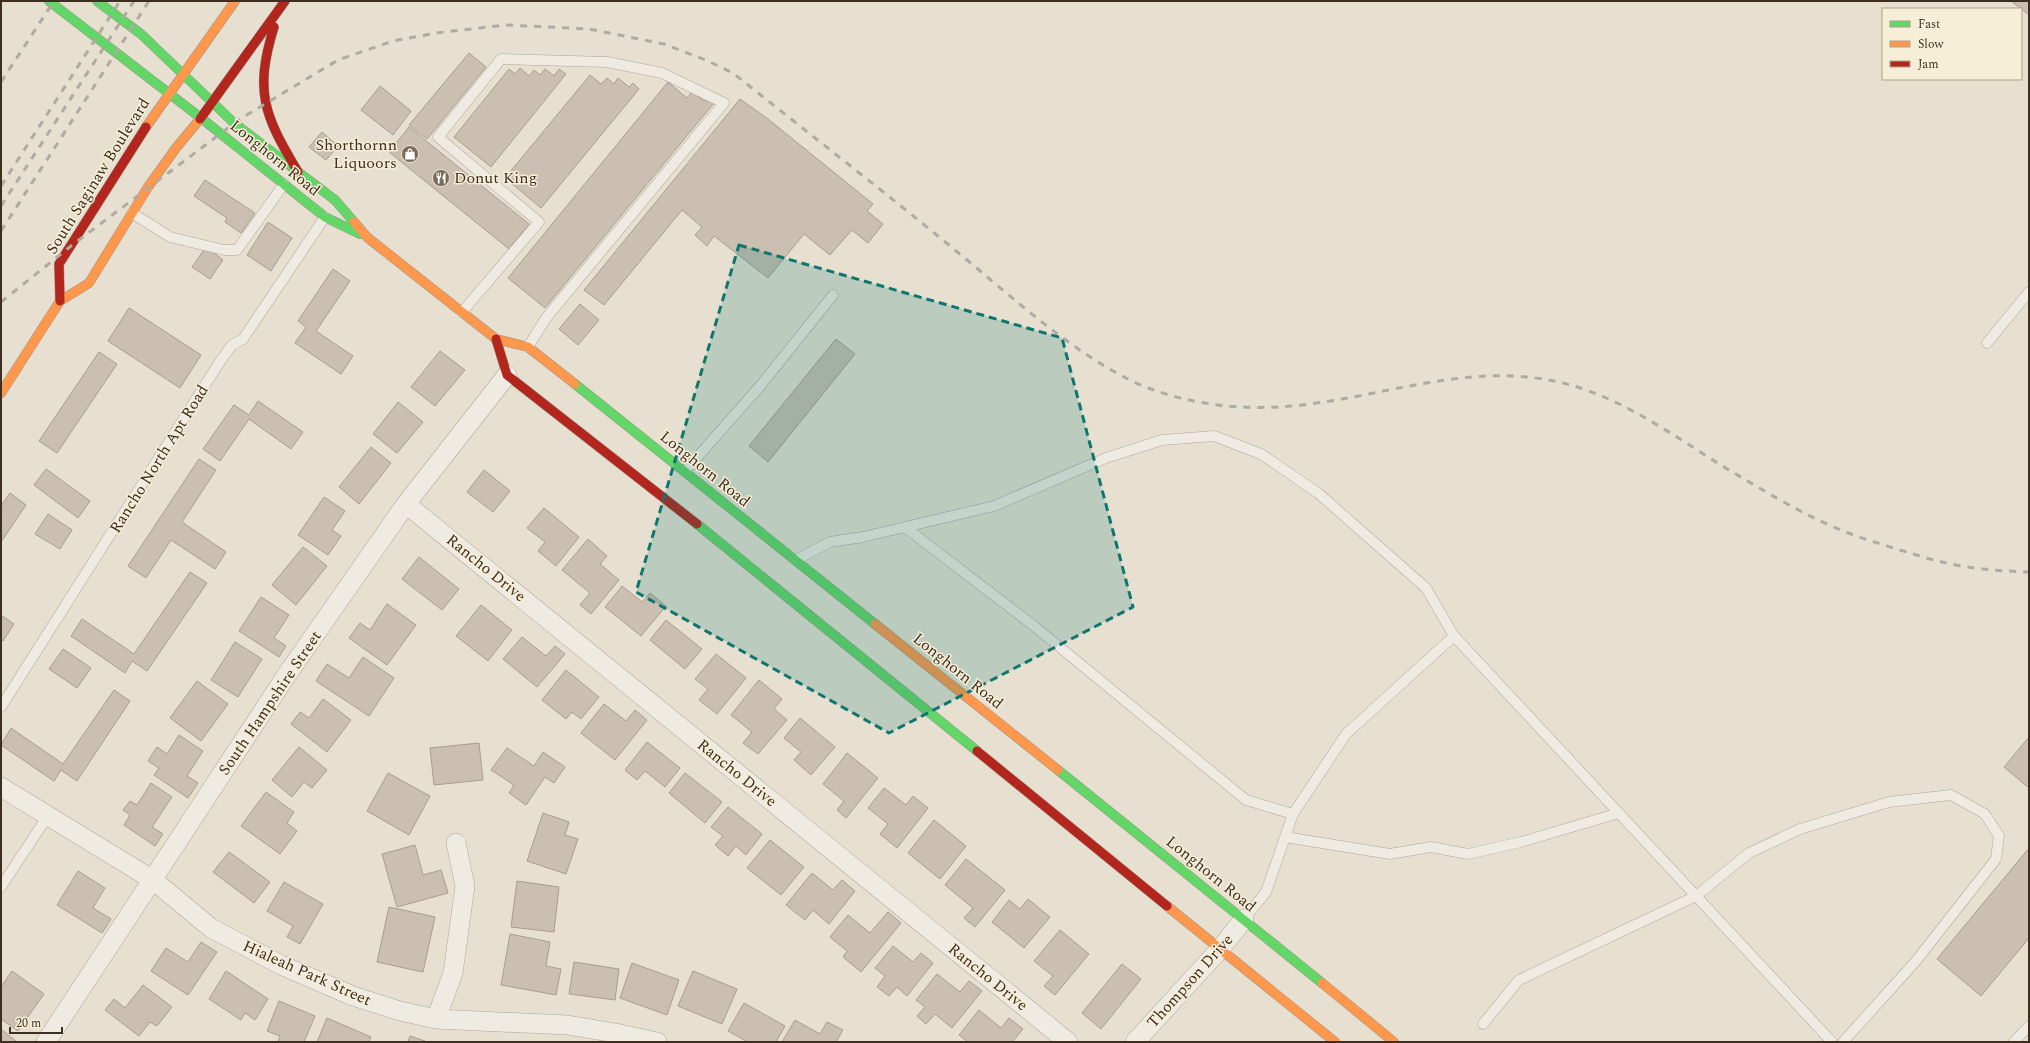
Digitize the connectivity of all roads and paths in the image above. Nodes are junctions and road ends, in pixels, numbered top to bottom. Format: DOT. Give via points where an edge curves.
graph roads {
  1 [pos="49,1"];
  2 [pos="97,1"];
  3 [pos="235,1"];
  4 [pos="283,4"];
  5 [pos="182,73"];
  6 [pos="168,94"];
  7 [pos="212,102"];
  8 [pos="201,118"];
  9 [pos="298,172"];
  10 [pos="284,184"];
  11 [pos="132,213"];
  12 [pos="325,218"];
  13 [pos="368,238"];
  14 [pos="2029,292"];
  15 [pos="833,295"];
  16 [pos="60,301"];
  17 [pos="462,312"];
  18 [pos="496,340"];
  19 [pos="1988,343"];
  20 [pos="528,347"];
  21 [pos="507,375"];
  22 [pos="1,393"];
  23 [pos="683,474"];
  24 [pos="406,504"];
  25 [pos="906,528"];
  26 [pos="796,560"];
  27 [pos="1454,636"];
  28 [pos="1,707"];
  29 [pos="1,787"];
  30 [pos="1619,813"];
  31 [pos="1293,814"];
  32 [pos="47,817"];
  33 [pos="1285,837"];
  34 [pos="456,843"];
  35 [pos="153,880"];
  36 [pos="1,887"];
  37 [pos="1696,896"];
  38 [pos="1244,919"];
  39 [pos="1221,948"];
  40 [pos="436,1019"];
  41 [pos="1483,1024"];
  42 [pos="2029,1026"];
  43 [pos="46,1042"];
  44 [pos="657,1042"];
  45 [pos="1068,1042"];
  46 [pos="1135,1042"];
  47 [pos="1335,1042"];
  48 [pos="1394,1042"];
  49 [pos="1832,1042"];
  50 [pos="1843,1042"];
  51 [pos="2014,1042"];
  1 -- 6 [label="main road, Longhorn Road"];
  2 -- 5 [label="main road, Longhorn Road" via="141,34"];
  3 -- 5 [label="main road, South Saginaw Boulevard"];
  4 -- 7 [label="main road"];
  4 -- 9 [label="main road" via="265,50 262,89 269,121"];
  5 -- 6 [label="main road, South Saginaw Boulevard"];
  5 -- 7 [label="main road, Longhorn Road"];
  6 -- 8 [label="main road, Longhorn Road"];
  6 -- 16 [label="main road, South Saginaw Boulevard" via="136,140 59,264"];
  7 -- 8 [label="main road"];
  7 -- 9 [label="main road, Longhorn Road" via="234,123"];
  8 -- 10 [label="main road, Longhorn Road"];
  8 -- 11 [label="main road" via="176,148"];
  9 -- 13 [label="main road, Longhorn Road" via="335,200"];
  10 -- 11 [label="lane" via="237,250 224,250 170,237"];
  10 -- 12 [label="main road, Longhorn Road"];
  11 -- 16 [label="main road" via="89,283"];
  12 -- 13 [label="main road, Longhorn Road"];
  12 -- 28 [label="lane, Rancho North Apt Road" via="243,339 232,345 219,363"];
  13 -- 17 [label="main road, Longhorn Road"];
  14 -- 19 [label="lane"];
  15 -- 23 [label="lane" via="761,385"];
  16 -- 22 [label="main road"];
  17 -- 18 [label="main road, Longhorn Road"];
  17 -- 20 [label="lane" via="538,222 438,137 501,59 607,62 662,73 724,103 546,318"];
  18 -- 20 [label="main road, Longhorn Road"];
  18 -- 21 [label="main road"];
  20 -- 23 [label="main road, Longhorn Road"];
  21 -- 24 [label="street, South Hampshire Street"];
  21 -- 39 [label="main road" via="666,495"];
  23 -- 26 [label="main road, Longhorn Road"];
  24 -- 35 [label="street, South Hampshire Street" via="286,676"];
  24 -- 45 [label="street, Rancho Drive"];
  25 -- 26 [label="lane" via="830,542"];
  25 -- 27 [label="lane" via="994,506 1106,458 1162,440 1214,436 1261,454 1318,493 1426,588"];
  25 -- 31 [label="lane" via="1034,626 1246,800"];
  26 -- 38 [label="main road, Longhorn Road"];
  27 -- 30 [label="lane"];
  27 -- 31 [label="lane" via="1346,734"];
  29 -- 32 [label="street, Hialeah Park Street"];
  30 -- 33 [label="lane" via="1521,842 1468,854 1431,848 1390,854"];
  30 -- 37 [label="lane"];
  31 -- 33 [label="lane"];
  32 -- 35 [label="street, Hialeah Park Street"];
  32 -- 36 [label="lane"];
  33 -- 38 [label="lane" via="1266,892"];
  34 -- 40 [label="street" via="465,886 453,973"];
  35 -- 40 [label="street, Hialeah Park Street" via="211,928 281,965 353,996"];
  35 -- 43 [label="street, South Hampshire Street"];
  37 -- 41 [label="lane" via="1519,980"];
  37 -- 49 [label="lane"];
  37 -- 50 [label="lane" via="1749,853 1800,829 1889,802 1951,795 1985,814 1999,836 1996,859 1916,961"];
  38 -- 39 [label="street, Thompson Drive"];
  38 -- 48 [label="main road, Longhorn Road"];
  39 -- 46 [label="street, Thompson Drive"];
  39 -- 47 [label="main road"];
  40 -- 44 [label="street, Hialeah Park Street" via="567,1025"];
  42 -- 51 [label="lane"];
}
